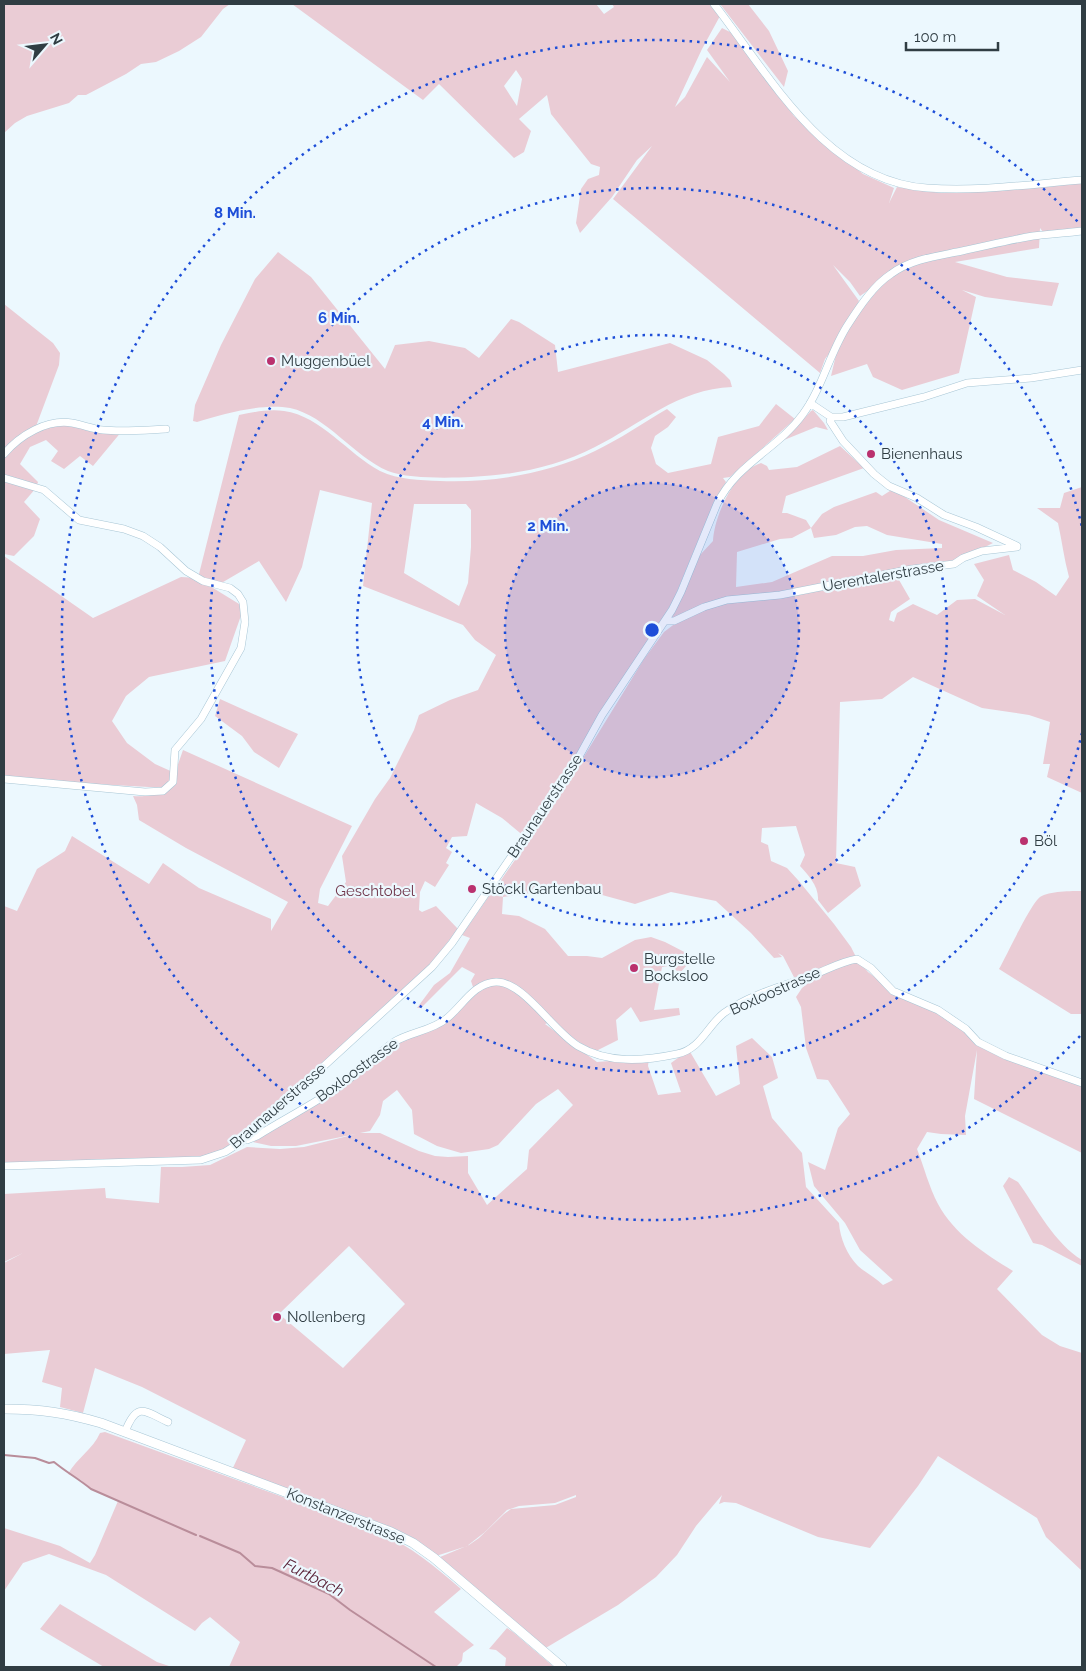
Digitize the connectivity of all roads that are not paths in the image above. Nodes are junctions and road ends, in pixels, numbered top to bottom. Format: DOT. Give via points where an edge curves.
graph roads {
  1 [pos="714,4"];
  2 [pos="1082,180"];
  3 [pos="1082,231"];
  4 [pos="1082,370"];
  5 [pos="810,402"];
  6 [pos="831,416"];
  7 [pos="166,429"];
  8 [pos="4,454"];
  9 [pos="4,478"];
  10 [pos="665,621"];
  11 [pos="4,779"];
  12 [pos="1082,1083"];
  13 [pos="245,1138"];
  14 [pos="4,1166"];
  15 [pos="4,1409"];
  16 [pos="168,1422"];
  17 [pos="125,1432"];
  18 [pos="562,1667"];
  1 -- 2 [label="street" via="812,130 843,156 877,176 908,186 934,189"];
  3 -- 5 [label="street, Braunauerstrasse" via="1032,236 930,257 896,270 878,286 847,325"];
  4 -- 6 [label="street" via="967,383 847,416"];
  5 -- 6 [label="street"];
  5 -- 10 [label="street, Braunauerstrasse" via="794,426 728,485 717,504 678,600"];
  6 -- 10 [label="street, Uerentalerstrasse" via="839,436 884,483 944,515 976,526 1017,547 982,551 954,564 780,595 718,602 674,621"];
  7 -- 8 [label="street" via="102,430 70,423 54,424 30,432"];
  9 -- 11 [label="street" via="44,490 79,520 130,530 150,539 186,571 235,592 242,602 245,622 237,657 196,727 175,750 174,780 166,790 158,793"];
  10 -- 13 [label="street, Braunauerstrasse" via="602,715 576,762 452,943 432,967"];
  12 -- 13 [label="street, Boxloostrasse" via="1006,1056 978,1042 944,1014 893,991 871,968 857,959 830,966 732,1008 719,1017 696,1045 684,1052 634,1059 607,1058 577,1045 520,991 504,983 490,982 472,992 443,1022 394,1042 333,1091 257,1136"];
  13 -- 14 [label="street, Braunauerstrasse" via="225,1152 201,1160"];
  15 -- 17 [label="main road, Konstanzerstrasse" via="64,1413"];
  16 -- 17 [label="street" via="141,1411 134,1414"];
  17 -- 18 [label="main road, Konstanzerstrasse" via="397,1534 434,1558"];
}
